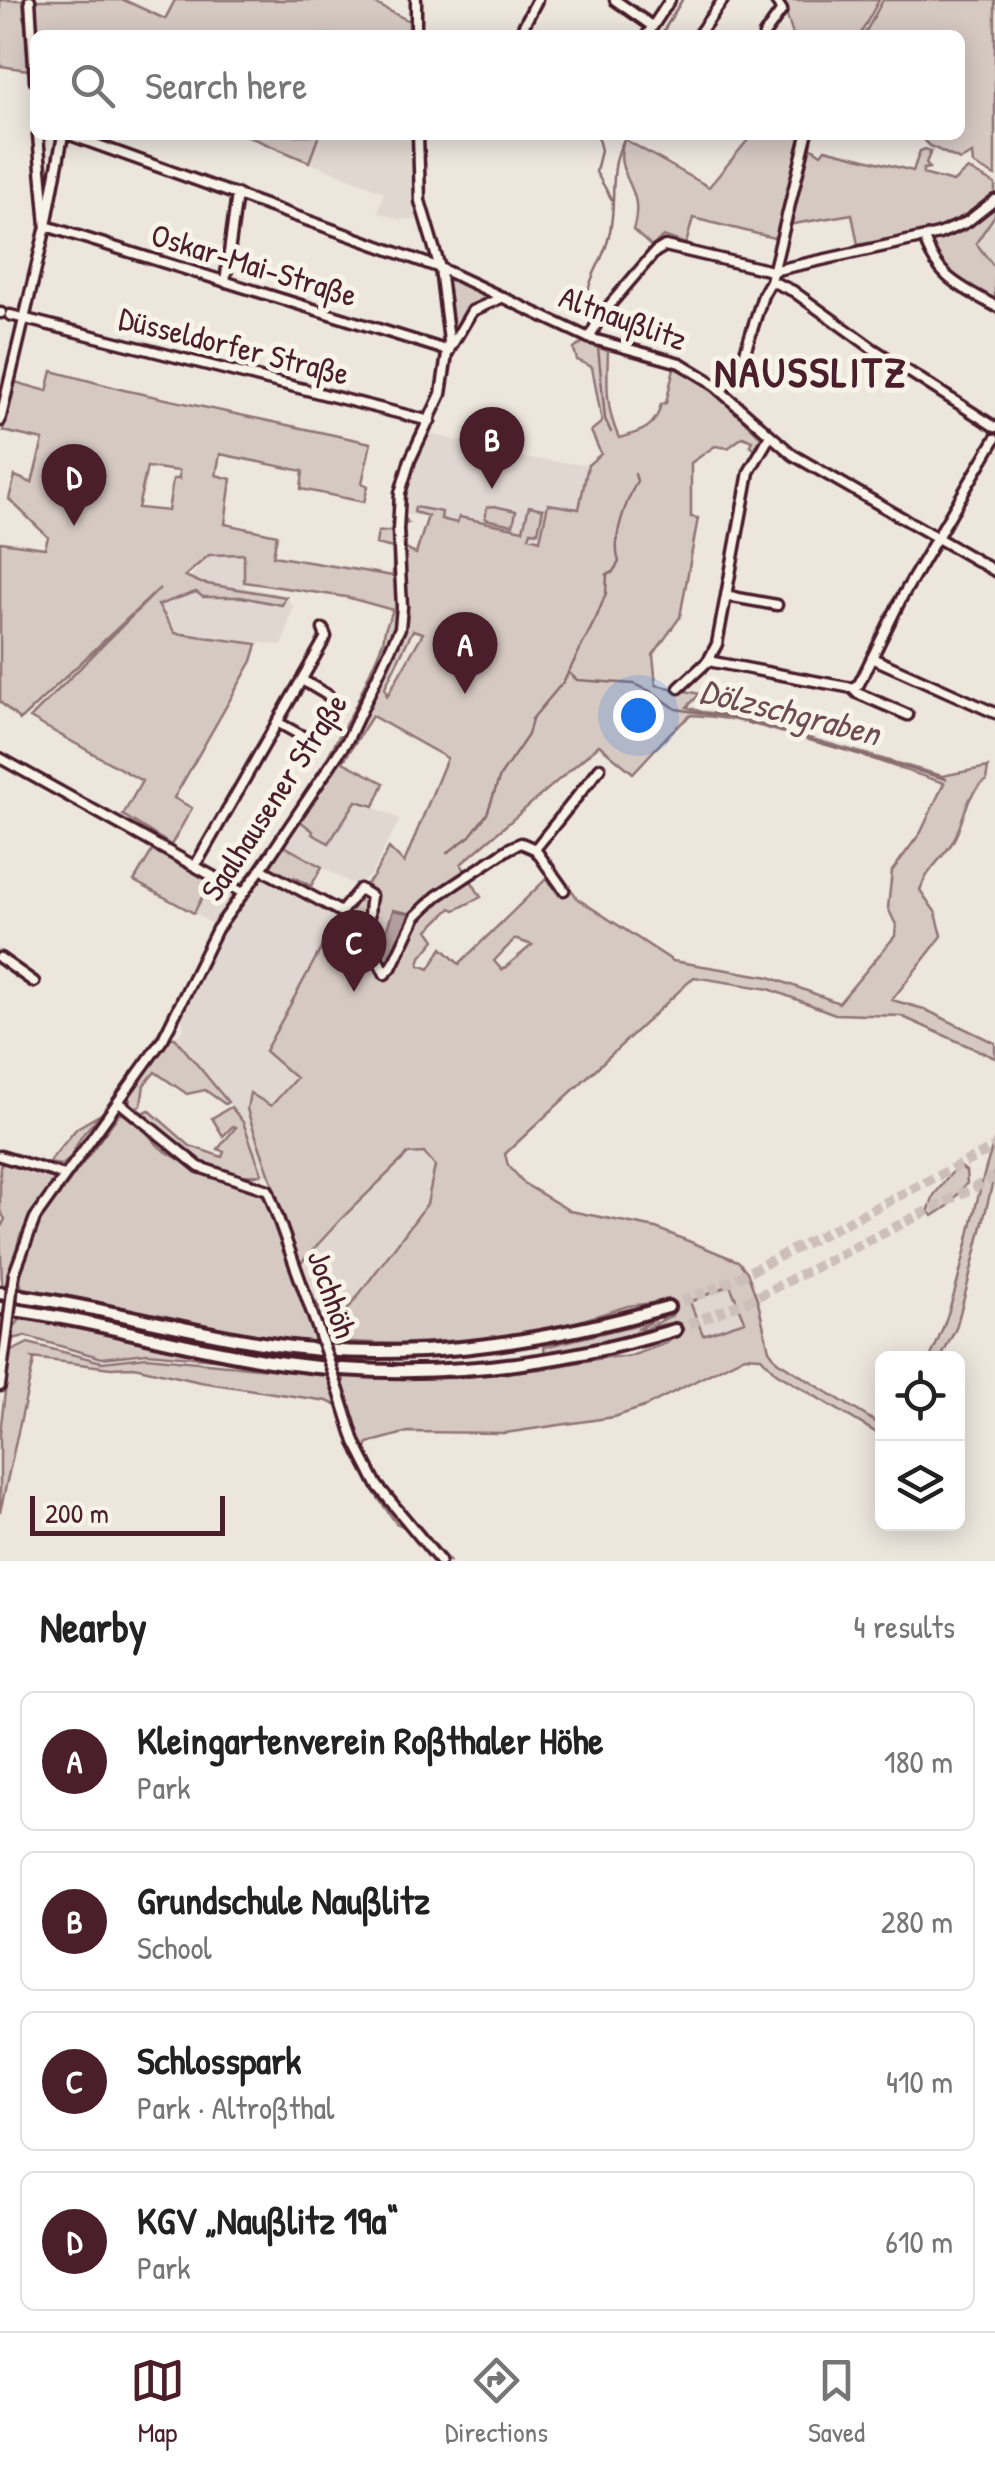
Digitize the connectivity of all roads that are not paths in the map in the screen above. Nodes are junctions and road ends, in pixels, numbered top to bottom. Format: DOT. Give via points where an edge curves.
graph roads {
  1 [pos="30,0"];
  2 [pos="416,0"];
  3 [pos="537,0"];
  4 [pos="616,0"];
  5 [pos="670,0"];
  6 [pos="724,0"];
  7 [pos="775,0"];
  8 [pos="32,30"];
  9 [pos="416,30"];
  10 [pos="521,30"];
  11 [pos="650,30"];
  12 [pos="702,30"];
  13 [pos="768,30"];
  14 [pos="38,140"];
  15 [pos="65,140"];
  16 [pos="80,140"];
  17 [pos="418,140"];
  18 [pos="806,140"];
  19 [pos="237,194"];
  20 [pos="995,200"];
  21 [pos="46,226"];
  22 [pos="924,238"];
  23 [pos="440,268"];
  24 [pos="771,276"];
  25 [pos="224,282"];
  26 [pos="503,297"];
  27 [pos="995,306"];
  28 [pos="4,314"];
  29 [pos="26,319"];
  30 [pos="589,338"];
  31 [pos="448,351"];
  32 [pos="721,391"];
  33 [pos="0,421"];
  34 [pos="430,421"];
  35 [pos="995,426"];
  36 [pos="770,436"];
  37 [pos="995,439"];
  38 [pos="936,540"];
  39 [pos="995,570"];
  40 [pos="728,596"];
  41 [pos="778,605"];
  42 [pos="323,630"];
  43 [pos="872,658"];
  44 [pos="708,661"];
  45 [pos="302,680"];
  46 [pos="679,688"];
  47 [pos="852,688"];
  48 [pos="329,696"];
  49 [pos="995,713"];
  50 [pos="908,714"];
  51 [pos="277,722"];
  52 [pos="304,738"];
  53 [pos="0,758"];
  54 [pos="600,768"];
  55 [pos="535,849"];
  56 [pos="195,866"];
  57 [pos="262,869"];
  58 [pos="564,890"];
  59 [pos="242,893"];
  60 [pos="0,958"];
  61 [pos="34,982"];
  62 [pos="118,1102"];
  63 [pos="0,1156"];
  64 [pos="64,1175"];
  65 [pos="0,1292"];
  66 [pos="668,1307"];
  67 [pos="0,1308"];
  68 [pos="675,1330"];
  69 [pos="0,1386"];
  70 [pos="440,1561"];
  1 -- 8 [label="street"];
  2 -- 9 [label="street"];
  3 -- 10 [label="street"];
  4 -- 11 [label="street"];
  5 -- 11 [label="street"];
  6 -- 12 [label="street"];
  7 -- 13 [label="street" via="782,10"];
  14 -- 21 [label="street"];
  15 -- 21 [label="street"];
  16 -- 19 [label="street, Altnaußlitz"];
  17 -- 23 [label="street, Saalhausener Straße" via="420,201"];
  18 -- 24 [label="street"];
  19 -- 23 [label="street, Altnaußlitz"];
  19 -- 25 [label="street"];
  20 -- 22 [label="street" via="967,222"];
  21 -- 25 [label="street, Oskar-Mai-Straße"];
  21 -- 29 [label="street"];
  22 -- 24 [label="street"];
  22 -- 27 [label="street" via="946,278"];
  23 -- 26 [label="street, Altnaußlitz"];
  23 -- 31 [label="street, Saalhausener Straße"];
  24 -- 30 [label="street" via="665,246 602,314"];
  24 -- 32 [label="street" via="741,365"];
  24 -- 35 [label="street"];
  25 -- 31 [label="street, Oskar-Mai-Straße"];
  26 -- 30 [label="street, Altnaußlitz"];
  26 -- 31 [label="street" via="472,311"];
  28 -- 29 [label="street, Düsseldorfer Straße"];
  29 -- 33 [label="street"];
  29 -- 34 [label="street, Düsseldorfer Straße"];
  30 -- 32 [label="street, Altnaußlitz" via="680,363"];
  31 -- 34 [label="street, Saalhausener Straße"];
  32 -- 36 [label="street, Altnaußlitz"];
  34 -- 57 [label="street, Saalhausener Straße" via="400,493 400,628 348,739"];
  36 -- 38 [label="street, Altnaußlitz"];
  36 -- 40 [label="street" via="749,472"];
  37 -- 38 [label="street"];
  38 -- 39 [label="street, Altnaußlitz"];
  38 -- 43 [label="street"];
  40 -- 41 [label="street"];
  40 -- 44 [label="street"];
  42 -- 45 [label="street" via="326,637"];
  43 -- 47 [label="street"];
  43 -- 49 [label="street"];
  44 -- 46 [label="street"];
  44 -- 47 [label="street"];
  45 -- 48 [label="street"];
  45 -- 51 [label="street"];
  47 -- 50 [label="street"];
  51 -- 52 [label="street"];
  51 -- 56 [label="street"];
  53 -- 56 [label="street"];
  54 -- 55 [label="street"];
  55 -- 57 [label="street" via="521,843 510,848 436,896 416,916 385,974 373,944 370,896 360,888 341,912"];
  55 -- 58 [label="street"];
  56 -- 59 [label="street"];
  57 -- 59 [label="street, Saalhausener Straße"];
  59 -- 62 [label="street, Saalhausener Straße" via="203,954 170,1027"];
  60 -- 61 [label="street"];
  62 -- 64 [label="street, Saalhausener Straße"];
  62 -- 70 [label="street, Jochhöh, bridge" via="199,1166 268,1190 355,1442 377,1485"];
  63 -- 64 [label="street"];
  64 -- 69 [label="street, Saalhausener Straße, bridge" via="30,1228 14,1274"];
  65 -- 66 [label="highway" via="262,1343 382,1352 535,1340"];
  67 -- 68 [label="highway" via="282,1363 385,1370 520,1364"];
}
